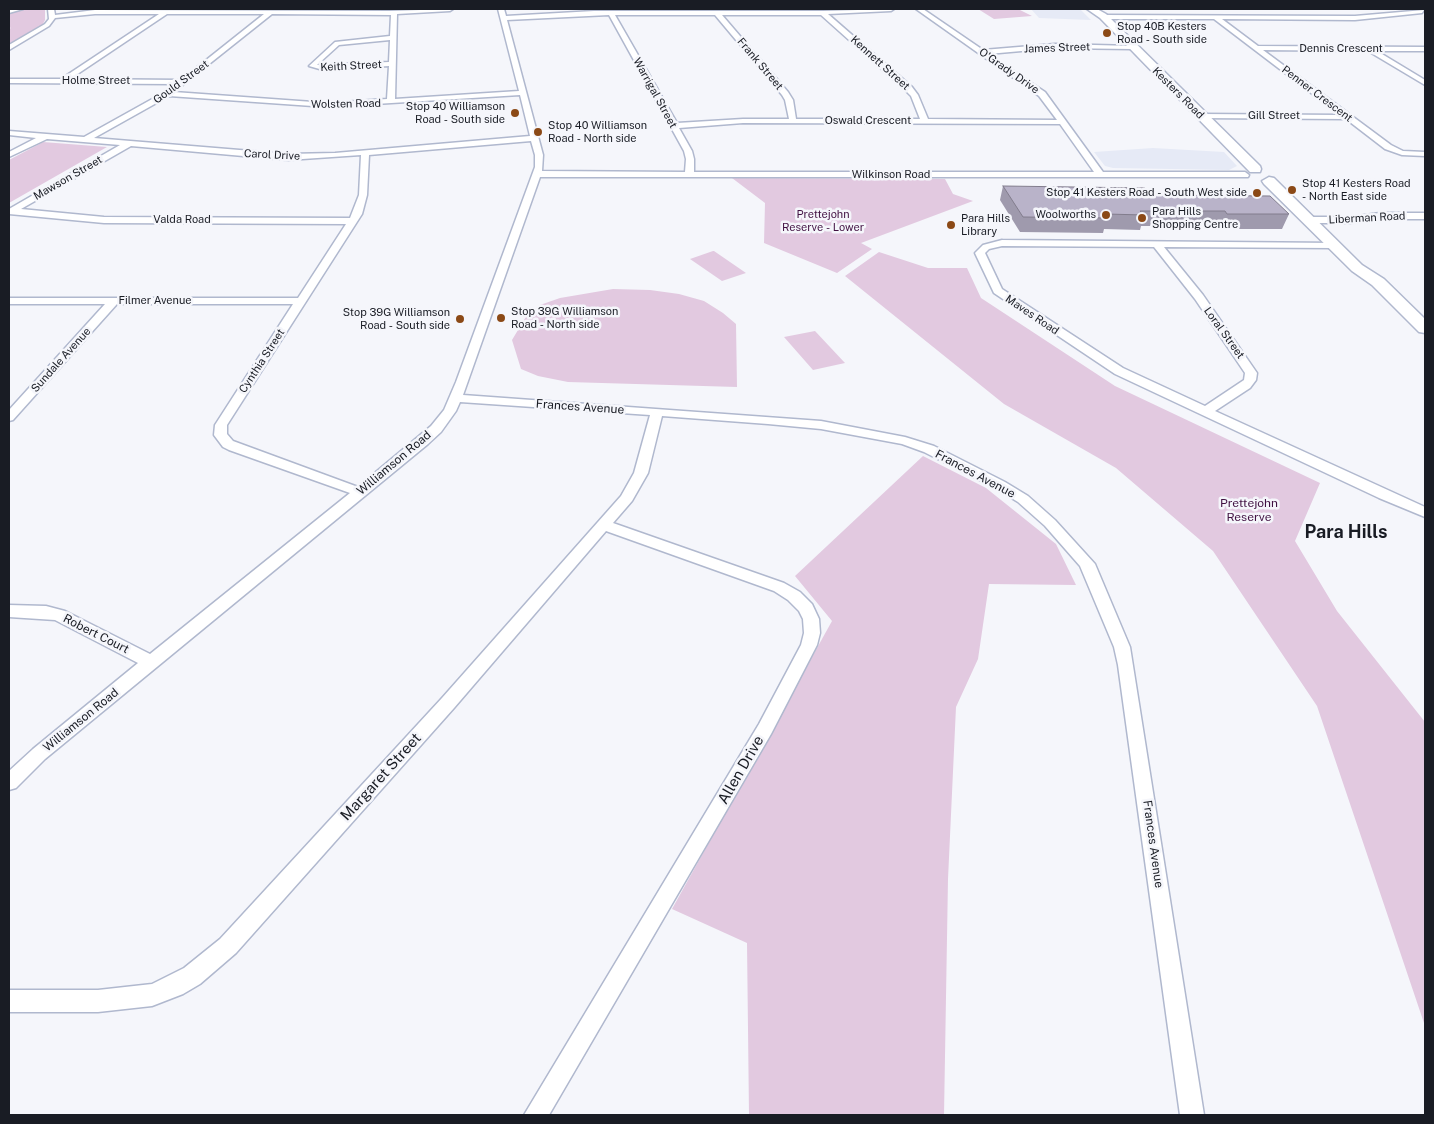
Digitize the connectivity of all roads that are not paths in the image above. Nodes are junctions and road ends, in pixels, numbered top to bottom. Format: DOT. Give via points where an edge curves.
graph roads {
  1 [pos="20,9"];
  2 [pos="51,9"];
  3 [pos="450,9"];
  4 [pos="892,9"];
  5 [pos="919,9"];
  6 [pos="1092,9"];
  7 [pos="1414,9"];
  8 [pos="9,11"];
  9 [pos="166,12"];
  10 [pos="1424,12"];
  11 [pos="270,13"];
  12 [pos="394,13"];
  13 [pos="611,13"];
  14 [pos="717,13"];
  15 [pos="824,13"];
  16 [pos="502,14"];
  17 [pos="1102,14"];
  18 [pos="52,17"];
  19 [pos="1215,18"];
  20 [pos="392,38"];
  21 [pos="1132,47"];
  22 [pos="9,48"];
  23 [pos="1256,48"];
  24 [pos="1370,49"];
  25 [pos="1425,49"];
  26 [pos="982,52"];
  27 [pos="391,64"];
  28 [pos="9,81"];
  29 [pos="63,81"];
  30 [pos="183,82"];
  31 [pos="1425,84"];
  32 [pos="523,93"];
  33 [pos="168,94"];
  34 [pos="391,102"];
  35 [pos="1202,116"];
  36 [pos="1347,117"];
  37 [pos="793,120"];
  38 [pos="926,121"];
  39 [pos="1062,122"];
  40 [pos="673,126"];
  41 [pos="9,133"];
  42 [pos="44,137"];
  43 [pos="535,138"];
  44 [pos="84,140"];
  45 [pos="128,144"];
  46 [pos="365,153"];
  47 [pos="1425,154"];
  48 [pos="9,155"];
  49 [pos="1250,172"];
  50 [pos="537,174"];
  51 [pos="1100,174"];
  52 [pos="689,175"];
  53 [pos="10,212"];
  54 [pos="1425,216"];
  55 [pos="1309,220"];
  56 [pos="353,221"];
  57 [pos="1157,244"];
  58 [pos="1333,245"];
  59 [pos="1357,268"];
  60 [pos="9,301"];
  61 [pos="302,301"];
  62 [pos="114,302"];
  63 [pos="1425,328"];
  64 [pos="1425,344"];
  65 [pos="456,398"];
  66 [pos="657,412"];
  67 [pos="1205,412"];
  68 [pos="9,417"];
  69 [pos="359,492"];
  70 [pos="1425,512"];
  71 [pos="604,525"];
  72 [pos="9,610"];
  73 [pos="152,663"];
  74 [pos="9,782"];
  75 [pos="9,1001"];
  76 [pos="536,1115"];
  77 [pos="1192,1115"];
  1 -- 8 [label="street"];
  2 -- 18 [label="street"];
  3 -- 12 [label="street"];
  4 -- 15 [label="street"];
  5 -- 26 [label="street, O'Grady Drive"];
  6 -- 17 [label="main road, Kesters Road"];
  7 -- 10 [label="street"];
  9 -- 11 [label="street"];
  9 -- 18 [label="street" via="95,12"];
  9 -- 29 [label="street"];
  10 -- 19 [label="street" via="1362,17"];
  11 -- 12 [label="street"];
  11 -- 30 [label="street, Gould Street"];
  12 -- 20 [label="street, Keith Street"];
  13 -- 14 [label="street"];
  13 -- 16 [label="street"];
  13 -- 40 [label="street, Warrigal Street"];
  14 -- 15 [label="street"];
  14 -- 37 [label="street, Frank Street" via="785,94"];
  15 -- 38 [label="street, Kennett Street" via="914,94"];
  16 -- 32 [label="street, Williamson Road"];
  17 -- 19 [label="street"];
  17 -- 21 [label="main road, Kesters Road"];
  18 -- 22 [label="street" via="44,27"];
  19 -- 23 [label="street, Penner Crescent"];
  20 -- 27 [label="street, Keith Street"];
  20 -- 27 [label="street, Keith Street" via="337,43 312,66"];
  21 -- 26 [label="street, James Street" via="1055,46"];
  21 -- 35 [label="main road, Kesters Road"];
  23 -- 24 [label="street, Dennis Crescent"];
  23 -- 36 [label="street, Penner Crescent"];
  24 -- 25 [label="street, Dennis Crescent"];
  24 -- 31 [label="street"];
  26 -- 39 [label="street, O'Grady Drive" via="1038,91"];
  27 -- 34 [label="street, Keith Street"];
  28 -- 29 [label="street, Holme Street"];
  29 -- 30 [label="street, Holme Street"];
  30 -- 33 [label="street, Gould Street"];
  32 -- 34 [label="street, Wolsten Road"];
  32 -- 43 [label="street, Williamson Road"];
  33 -- 34 [label="street, Wolsten Road" via="320,105"];
  33 -- 44 [label="street, Gould Street"];
  35 -- 36 [label="street, Gill Street"];
  35 -- 49 [label="main road, Kesters Road"];
  36 -- 47 [label="street, Penner Crescent" via="1393,150"];
  37 -- 38 [label="street, Oswald Crescent"];
  37 -- 40 [label="street, Oswald Crescent"];
  38 -- 39 [label="street, Oswald Crescent"];
  39 -- 51 [label="street, O'Grady Drive"];
  40 -- 52 [label="street, Warrigal Street" via="689,155"];
  41 -- 42 [label="street, Carol Drive"];
  42 -- 44 [label="street, Carol Drive"];
  42 -- 48 [label="street"];
  43 -- 46 [label="street, Carol Drive"];
  43 -- 50 [label="street, Williamson Road" via="539,155"];
  44 -- 45 [label="street, Carol Drive"];
  45 -- 46 [label="street, Carol Drive" via="288,157"];
  45 -- 53 [label="street, Mawson Street"];
  46 -- 56 [label="street, Cynthia Street" via="362,203"];
  49 -- 51 [label="street, Wilkinson Road"];
  49 -- 55 [label="main road" via="1271,172 1277,176 1269,181"];
  50 -- 52 [label="street, Wilkinson Road"];
  50 -- 65 [label="street, Williamson Road"];
  51 -- 52 [label="street, Wilkinson Road"];
  53 -- 56 [label="street, Valda Road" via="104,220"];
  54 -- 55 [label="street, Liberman Road"];
  55 -- 58 [label="main road"];
  56 -- 61 [label="street, Cynthia Street"];
  57 -- 58 [label="street, Maves Road"];
  57 -- 67 [label="street, Loral Street" via="1252,373 1246,385"];
  57 -- 67 [label="street, Maves Road" via="1002,243 986,247 980,253 1000,293 1119,371"];
  58 -- 59 [label="main road"];
  59 -- 63 [label="main road" via="1378,282"];
  59 -- 64 [label="main road" via="1363,281"];
  60 -- 62 [label="street, Filmer Avenue"];
  61 -- 62 [label="street, Filmer Avenue"];
  61 -- 69 [label="street, Cynthia Street" via="226,417 220,435 234,447"];
  62 -- 68 [label="street, Sundale Avenue"];
  65 -- 66 [label="street, Frances Avenue"];
  65 -- 69 [label="street, Williamson Road" via="436,429"];
  66 -- 71 [label="street, Margaret Street" via="639,480"];
  66 -- 77 [label="street, Frances Avenue" via="821,425 918,445 968,468 1022,499 1050,523 1087,564 1117,631 1126,665"];
  67 -- 70 [label="street, Maves Road"];
  69 -- 73 [label="street, Williamson Road"];
  71 -- 75 [label="street, Margaret Street" via="249,925 210,963 175,986 144,996 98,1001"];
  71 -- 76 [label="street, Allen Drive" via="779,587 806,608 812,633 809,645 765,729"];
  72 -- 73 [label="street, Robert Court" via="59,615"];
  73 -- 74 [label="street, Williamson Road"];
}
